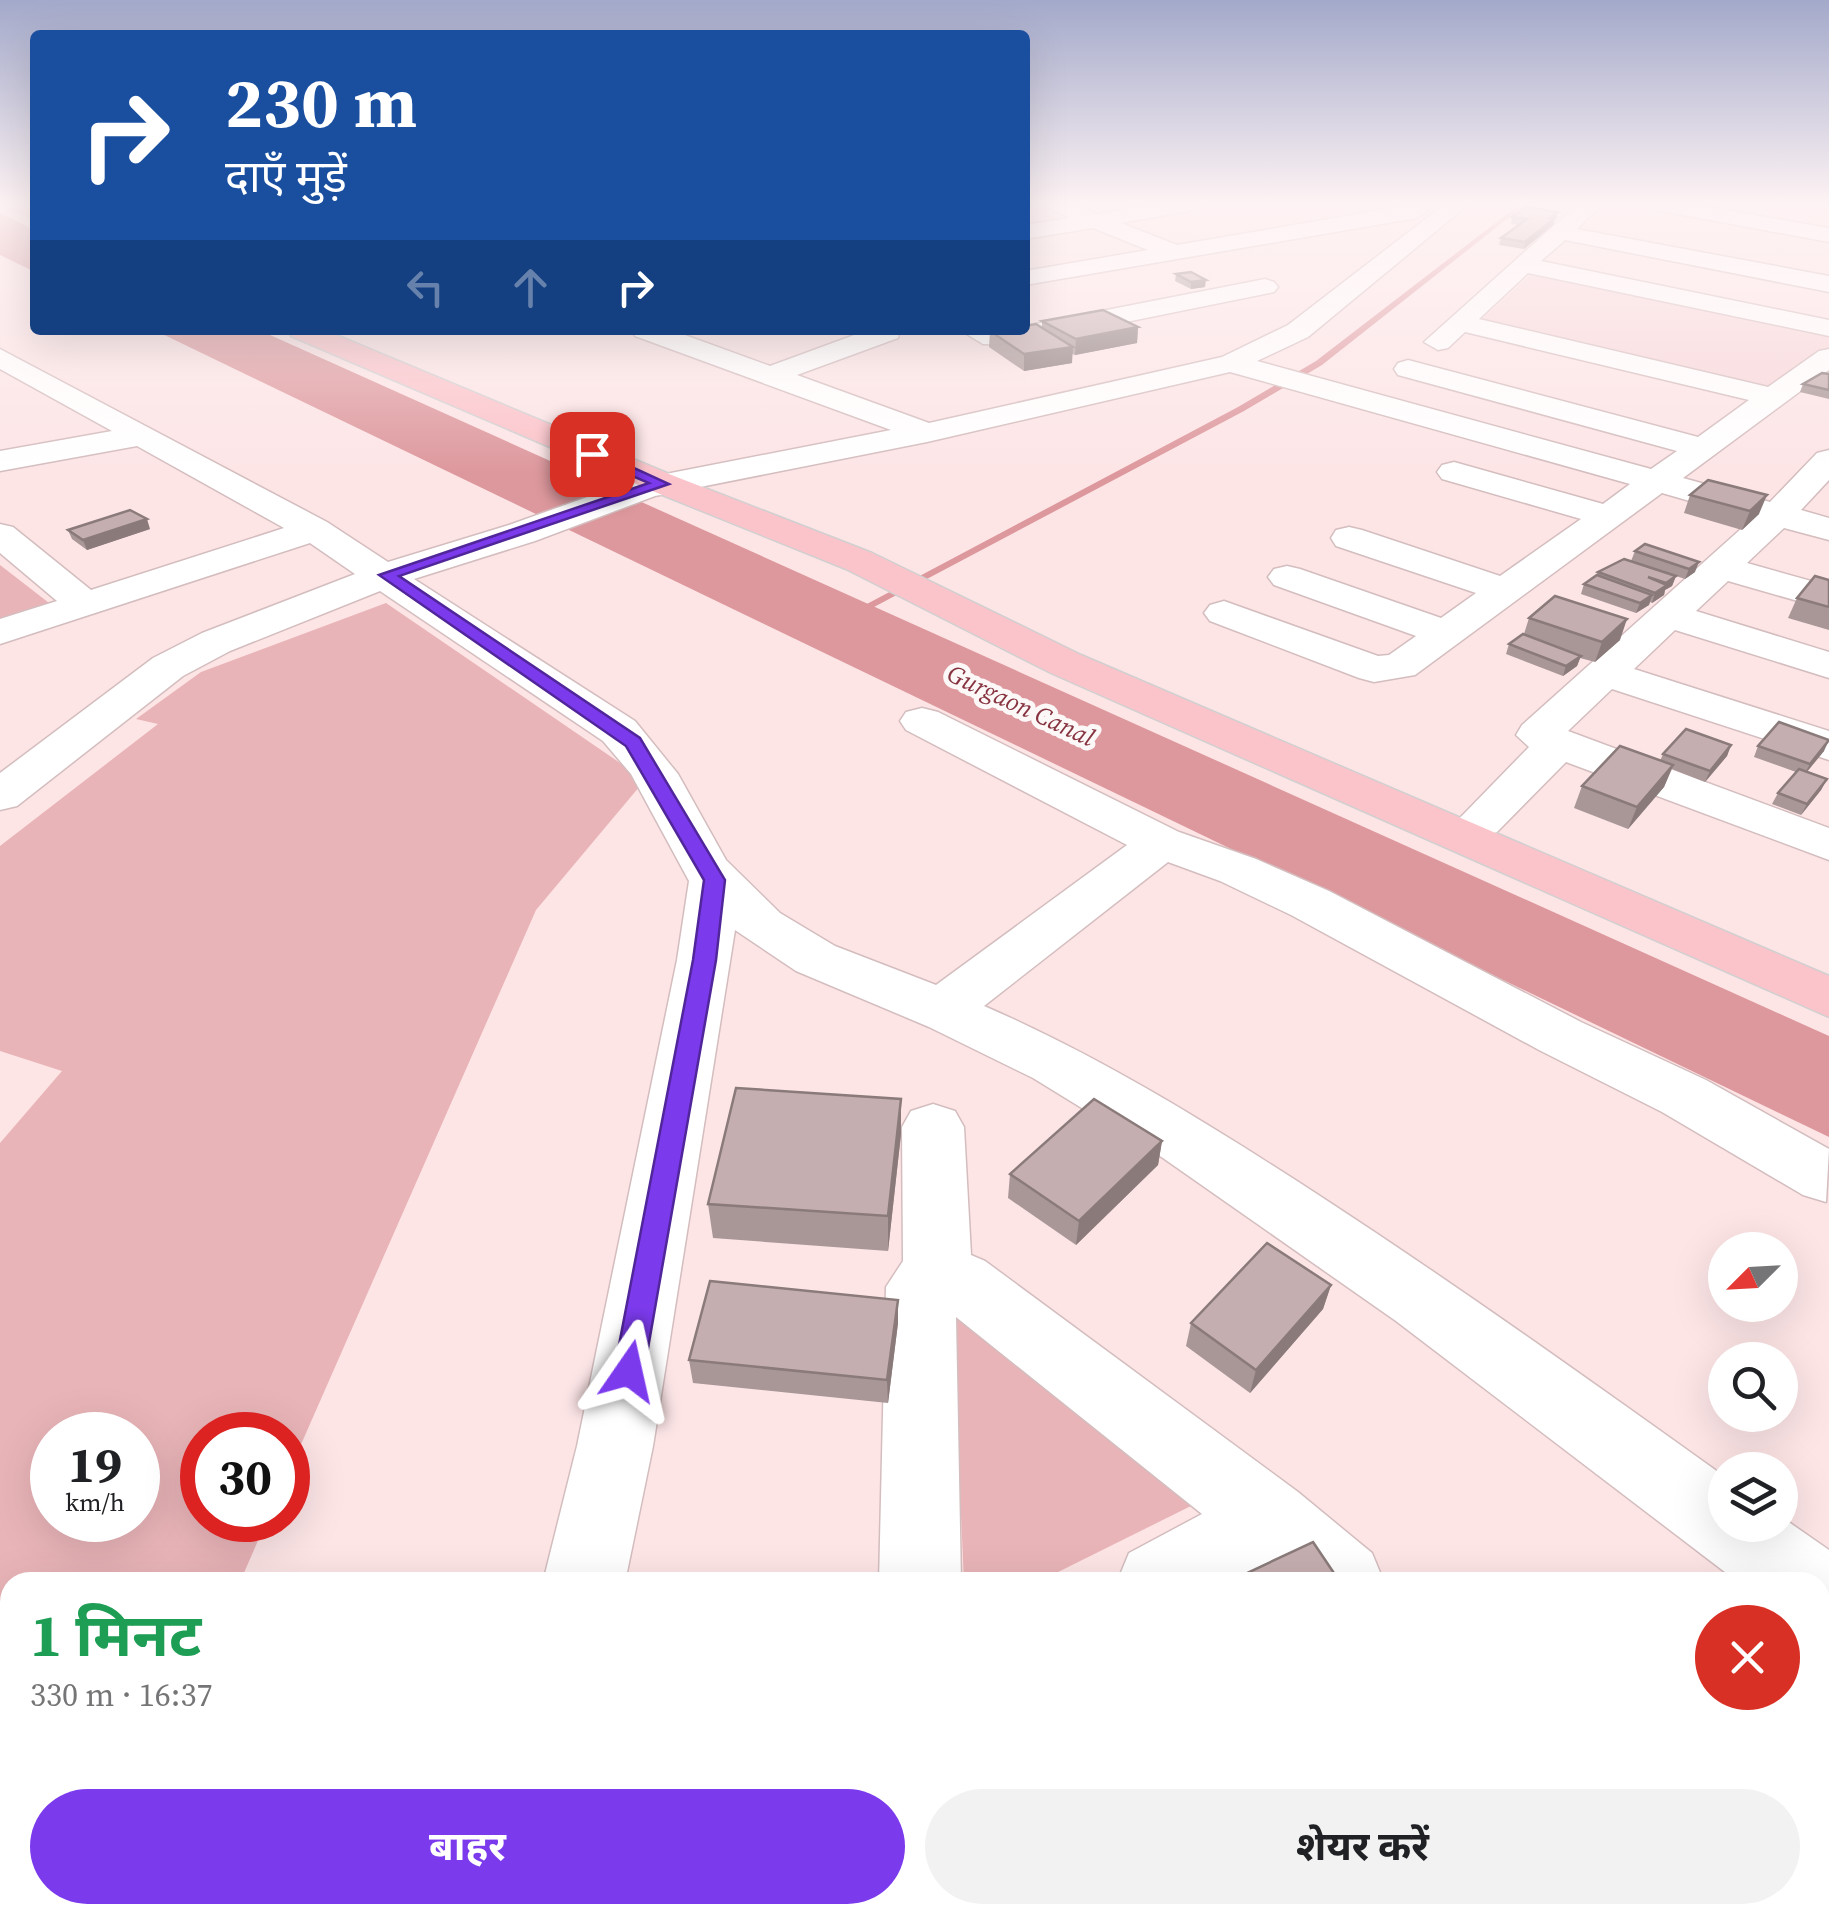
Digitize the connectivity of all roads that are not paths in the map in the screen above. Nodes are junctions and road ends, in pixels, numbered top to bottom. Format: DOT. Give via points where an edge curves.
graph roads {
  1 [pos="1275,294"];
  2 [pos="1282,294"];
  3 [pos="1343,294"];
  4 [pos="1491,294"];
  5 [pos="1732,294"];
  6 [pos="1790,294"];
  7 [pos="1829,304"];
  8 [pos="1326,311"];
  9 [pos="1459,323"];
  10 [pos="1829,328"];
  11 [pos="1030,334"];
  12 [pos="313,335"];
  13 [pos="343,335"];
  14 [pos="659,335"];
  15 [pos="880,335"];
  16 [pos="986,335"];
  17 [pos="1024,335"];
  18 [pos="1434,345"];
  19 [pos="1829,357"];
  20 [pos="1231,363"];
  21 [pos="1408,370"];
  22 [pos="1548,374"];
  23 [pos="770,375"];
  24 [pos="30,385"];
  25 [pos="1773,397"];
  26 [pos="1372,401"];
  27 [pos="1700,412"];
  28 [pos="1738,422"];
  29 [pos="928,433"];
  30 [pos="144,436"];
  31 [pos="1703,448"];
  32 [pos="0,460"];
  33 [pos="1826,466"];
  34 [pos="1454,472"];
  35 [pos="1657,481"];
  36 [pos="661,484"];
  37 [pos="1777,514"];
  38 [pos="1611,516"];
  39 [pos="1829,529"];
  40 [pos="314,530"];
  41 [pos="0,535"];
  42 [pos="1349,538"];
  43 [pos="1564,549"];
  44 [pos="1602,560"];
  45 [pos="386,575"];
  46 [pos="1287,577"];
  47 [pos="1686,587"];
  48 [pos="1505,590"];
  49 [pos="955,595"];
  50 [pos="1829,598"];
  51 [pos="85,604"];
  52 [pos="1224,614"];
  53 [pos="0,632"];
  54 [pos="1447,633"];
  55 [pos="1829,666"];
  56 [pos="1605,673"];
  57 [pos="922,721"];
  58 [pos="1823,735"];
  59 [pos="0,742"];
  60 [pos="1559,742"];
  61 [pos="59,752"];
  62 [pos="0,796"];
  63 [pos="1480,822"];
  64 [pos="1161,843"];
  65 [pos="1829,845"];
  66 [pos="714,880"];
  67 [pos="1829,969"];
  68 [pos="1829,998"];
  69 [pos="941,1010"];
  70 [pos="933,1127"];
  71 [pos="1826,1177"];
  72 [pos="938,1274"];
  73 [pos="1708,1511"];
  74 [pos="1270,1520"];
  75 [pos="1750,1542"];
  76 [pos="586,1572"];
  77 [pos="920,1572"];
  78 [pos="1176,1572"];
  79 [pos="1332,1572"];
  80 [pos="1791,1572"];
  1 -- 11 [label="street"];
  2 -- 8 [label="street"];
  3 -- 8 [label="street"];
  4 -- 9 [label="street"];
  5 -- 10 [label="street"];
  6 -- 7 [label="street"];
  8 -- 20 [label="street"];
  9 -- 18 [label="street"];
  9 -- 25 [label="street"];
  12 -- 36 [label="main road"];
  13 -- 36 [label="main road"];
  14 -- 23 [label="street"];
  15 -- 23 [label="street"];
  16 -- 17 [label="street"];
  18 -- 21 [label="street"];
  18 -- 22 [label="street"];
  19 -- 25 [label="street"];
  20 -- 26 [label="street"];
  20 -- 29 [label="street"];
  21 -- 26 [label="street"];
  21 -- 31 [label="street"];
  23 -- 29 [label="street"];
  24 -- 30 [label="street"];
  25 -- 28 [label="street"];
  26 -- 35 [label="street"];
  27 -- 28 [label="street"];
  28 -- 31 [label="street"];
  29 -- 36 [label="street"];
  30 -- 32 [label="street"];
  30 -- 40 [label="street"];
  31 -- 35 [label="street"];
  33 -- 37 [label="street"];
  34 -- 38 [label="street"];
  35 -- 37 [label="street"];
  35 -- 38 [label="street"];
  36 -- 45 [label="street"];
  36 -- 49 [label="main road" via="868,556"];
  37 -- 39 [label="street"];
  37 -- 47 [label="street"];
  38 -- 43 [label="street"];
  40 -- 45 [label="street"];
  40 -- 51 [label="street"];
  41 -- 51 [label="street"];
  42 -- 48 [label="street"];
  43 -- 44 [label="street"];
  43 -- 48 [label="street"];
  45 -- 61 [label="street" via="168,667"];
  45 -- 66 [label="street" via="633,742"];
  46 -- 54 [label="street"];
  47 -- 50 [label="street"];
  47 -- 55 [label="street"];
  47 -- 56 [label="street"];
  48 -- 54 [label="street"];
  49 -- 63 [label="main road"];
  49 -- 68 [label="main road" via="1066,664"];
  51 -- 53 [label="street"];
  52 -- 54 [label="street" via="1381,670 1400,666"];
  56 -- 58 [label="street"];
  56 -- 60 [label="street" via="1538,735"];
  57 -- 64 [label="street"];
  59 -- 61 [label="street"];
  60 -- 63 [label="street"];
  60 -- 65 [label="street"];
  61 -- 62 [label="street"];
  63 -- 67 [label="main road"];
  64 -- 69 [label="street"];
  64 -- 71 [label="street" via="1310,903"];
  66 -- 69 [label="street" via="774,935"];
  66 -- 76 [label="street" via="622,1407"];
  69 -- 73 [label="street" via="1104,1092 1304,1220"];
  70 -- 72 [label="street"];
  72 -- 74 [label="street" via="961,1281"];
  72 -- 77 [label="street" via="921,1287"];
  74 -- 78 [label="street"];
  74 -- 79 [label="street"];
  75 -- 80 [label="street"];
}
